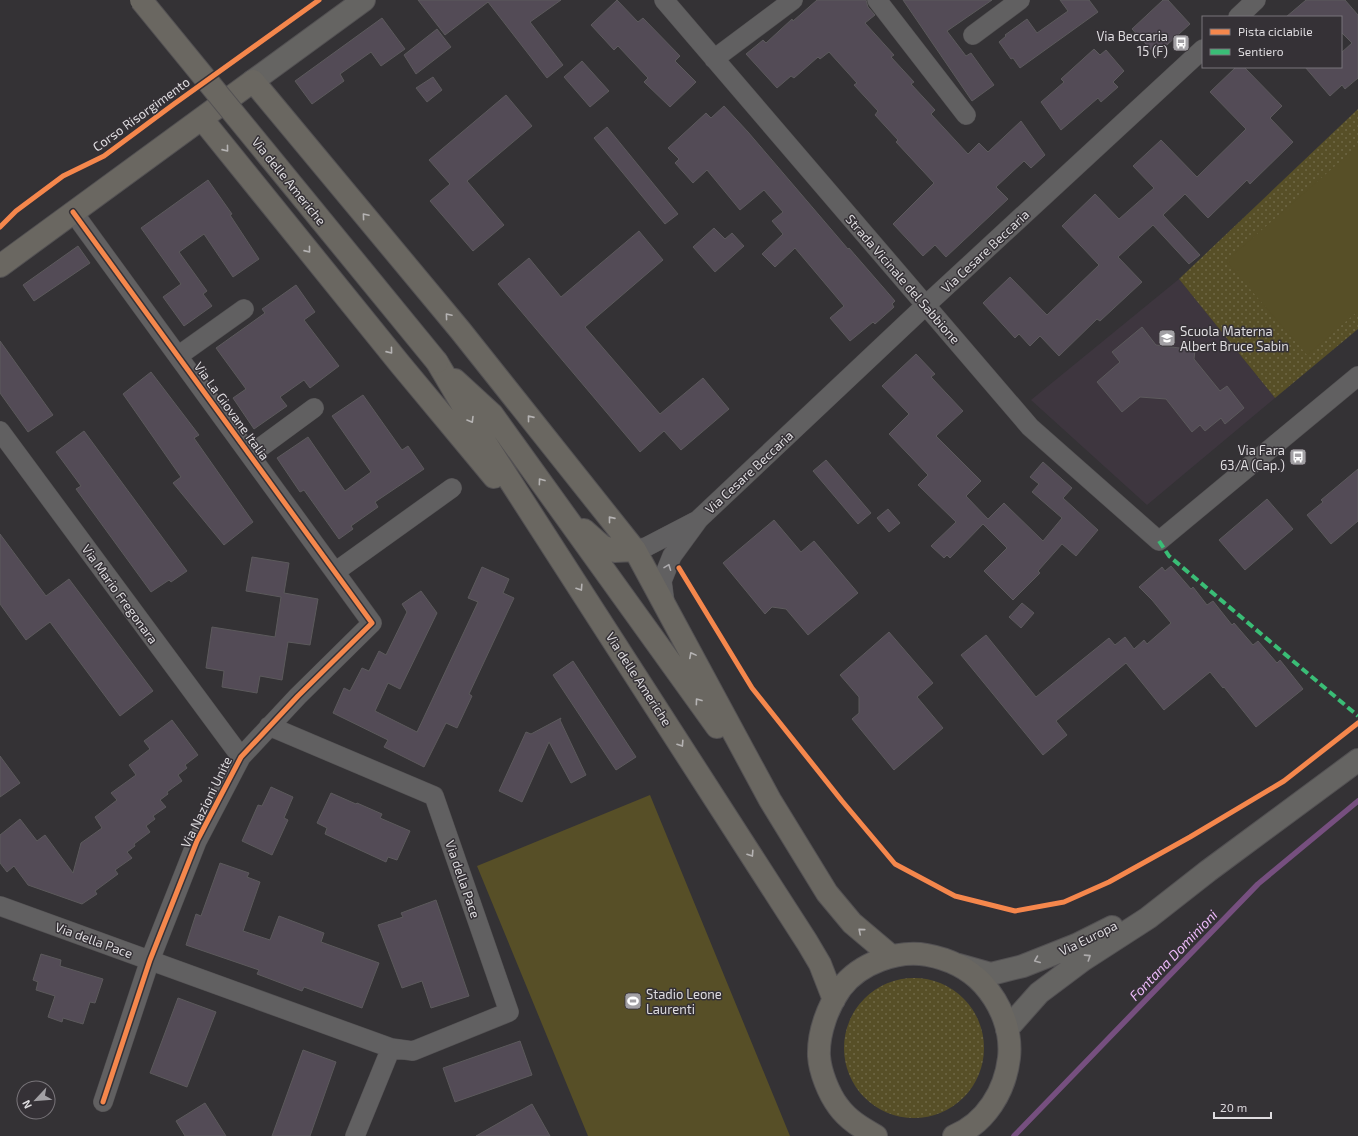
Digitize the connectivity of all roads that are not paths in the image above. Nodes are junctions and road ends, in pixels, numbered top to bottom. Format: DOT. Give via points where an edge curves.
graph roads {
  1 [pos="142,0"];
  2 [pos="364,0"];
  3 [pos="664,0"];
  4 [pos="793,0"];
  5 [pos="877,0"];
  6 [pos="1020,0"];
  7 [pos="1256,0"];
  8 [pos="1239,16"];
  9 [pos="973,35"];
  10 [pos="1202,50"];
  11 [pos="714,58"];
  12 [pos="253,81"];
  13 [pos="966,115"];
  14 [pos="202,119"];
  15 [pos="73,212"];
  16 [pos="0,266"];
  17 [pos="926,305"];
  18 [pos="244,309"];
  19 [pos="178,356"];
  20 [pos="437,362"];
  21 [pos="1358,376"];
  22 [pos="314,408"];
  23 [pos="0,431"];
  24 [pos="250,455"];
  25 [pos="452,488"];
  26 [pos="563,513"];
  27 [pos="698,520"];
  28 [pos="635,550"];
  29 [pos="566,566"];
  30 [pos="335,572"];
  31 [pos="665,605"];
  32 [pos="372,623"];
  33 [pos="269,726"];
  34 [pos="241,757"];
  35 [pos="1358,760"];
  36 [pos="770,800"];
  37 [pos="1208,871"];
  38 [pos="0,906"];
  39 [pos="891,956"];
  40 [pos="150,960"];
  41 [pos="959,965"];
  42 [pos="834,1000"];
  43 [pos="1007,1028"];
  44 [pos="390,1048"];
  45 [pos="103,1102"];
  46 [pos="976,1130"];
  47 [pos="355,1136"];
  48 [pos="876,1136"];
  49 [pos="954,1136"];
  1 -- 20 [label="main road, Via delle Americhe, bridge"];
  2 -- 12 [label="main road"];
  3 -- 11 [label="street, Strada Vicinale del Sabbione"];
  4 -- 11 [label="street"];
  5 -- 13 [label="street"];
  6 -- 9 [label="street"];
  7 -- 8 [label="street"];
  10 -- 17 [label="street, Via Cesare Beccaria"];
  11 -- 17 [label="street, Strada Vicinale del Sabbione"];
  12 -- 14 [label="main road"];
  28 -- 12 [label="main road, one-way" via="460,330"];
  14 -- 15 [label="main road"];
  14 -- 29 [label="main road, one-way"];
  15 -- 16 [label="main road"];
  15 -- 19 [label="street, Via La Giovane Italia"];
  17 -- 21 [label="street, Strada Vicinale del Sabbione" via="1030,427 1159,541"];
  17 -- 27 [label="street, Via Cesare Beccaria"];
  18 -- 19 [label="street"];
  19 -- 24 [label="street, Via La Giovane Italia"];
  26 -- 20 [label="main road, Via delle Americhe, one-way" via="492,414"];
  20 -- 29 [label="main road, Via delle Americhe, one-way" via="476,428"];
  22 -- 24 [label="street"];
  23 -- 34 [label="street, Via Mario Fregonara"];
  24 -- 30 [label="street, Via La Giovane Italia"];
  25 -- 30 [label="street"];
  26 -- 28 [label="main road" via="602,546 615,551"];
  36 -- 26 [label="main road, Via delle Americhe, one-way"];
  27 -- 28 [label="street, Via Cesare Beccaria" via="646,547"];
  31 -- 27 [label="street, Via Cesare Beccaria, one-way" via="662,581 672,556"];
  28 -- 31 [label="main road"];
  29 -- 42 [label="main road, Via delle Americhe, one-way" via="807,942 820,964"];
  30 -- 32 [label="street, Via La Giovane Italia"];
  36 -- 31 [label="main road, one-way"];
  32 -- 33 [label="street, Via Nazioni Unite"];
  33 -- 34 [label="street, Via Nazioni Unite"];
  33 -- 44 [label="street, Via della Pace" via="434,796 509,1012 413,1050"];
  34 -- 40 [label="street, Via Nazioni Unite" via="197,841"];
  35 -- 37 [label="main road, Via Europa"];
  39 -- 36 [label="main road, one-way" via="852,923 827,893"];
  37 -- 41 [label="main road, Via Europa, one-way" via="1146,909 1090,938 1023,966 991,974"];
  43 -- 37 [label="main road, Via Europa, one-way" via="1039,993 1083,960 1148,918"];
  38 -- 40 [label="street, Via della Pace"];
  39 -- 41 [label="main road" via="919,954 940,957"];
  39 -- 42 [label="main road" via="858,972 842,987"];
  40 -- 44 [label="street, Via della Pace"];
  40 -- 45 [label="street, Via Nazioni Unite"];
  41 -- 43 [label="main road" via="976,976 990,991 1001,1009"];
  42 -- 48 [label="main road" via="821,1036 819,1057 825,1083 838,1106 857,1125"];
  43 -- 46 [label="main road" via="1010,1050 1005,1078"];
  44 -- 47 [label="street"];
  46 -- 49 [label="main road"];
}
